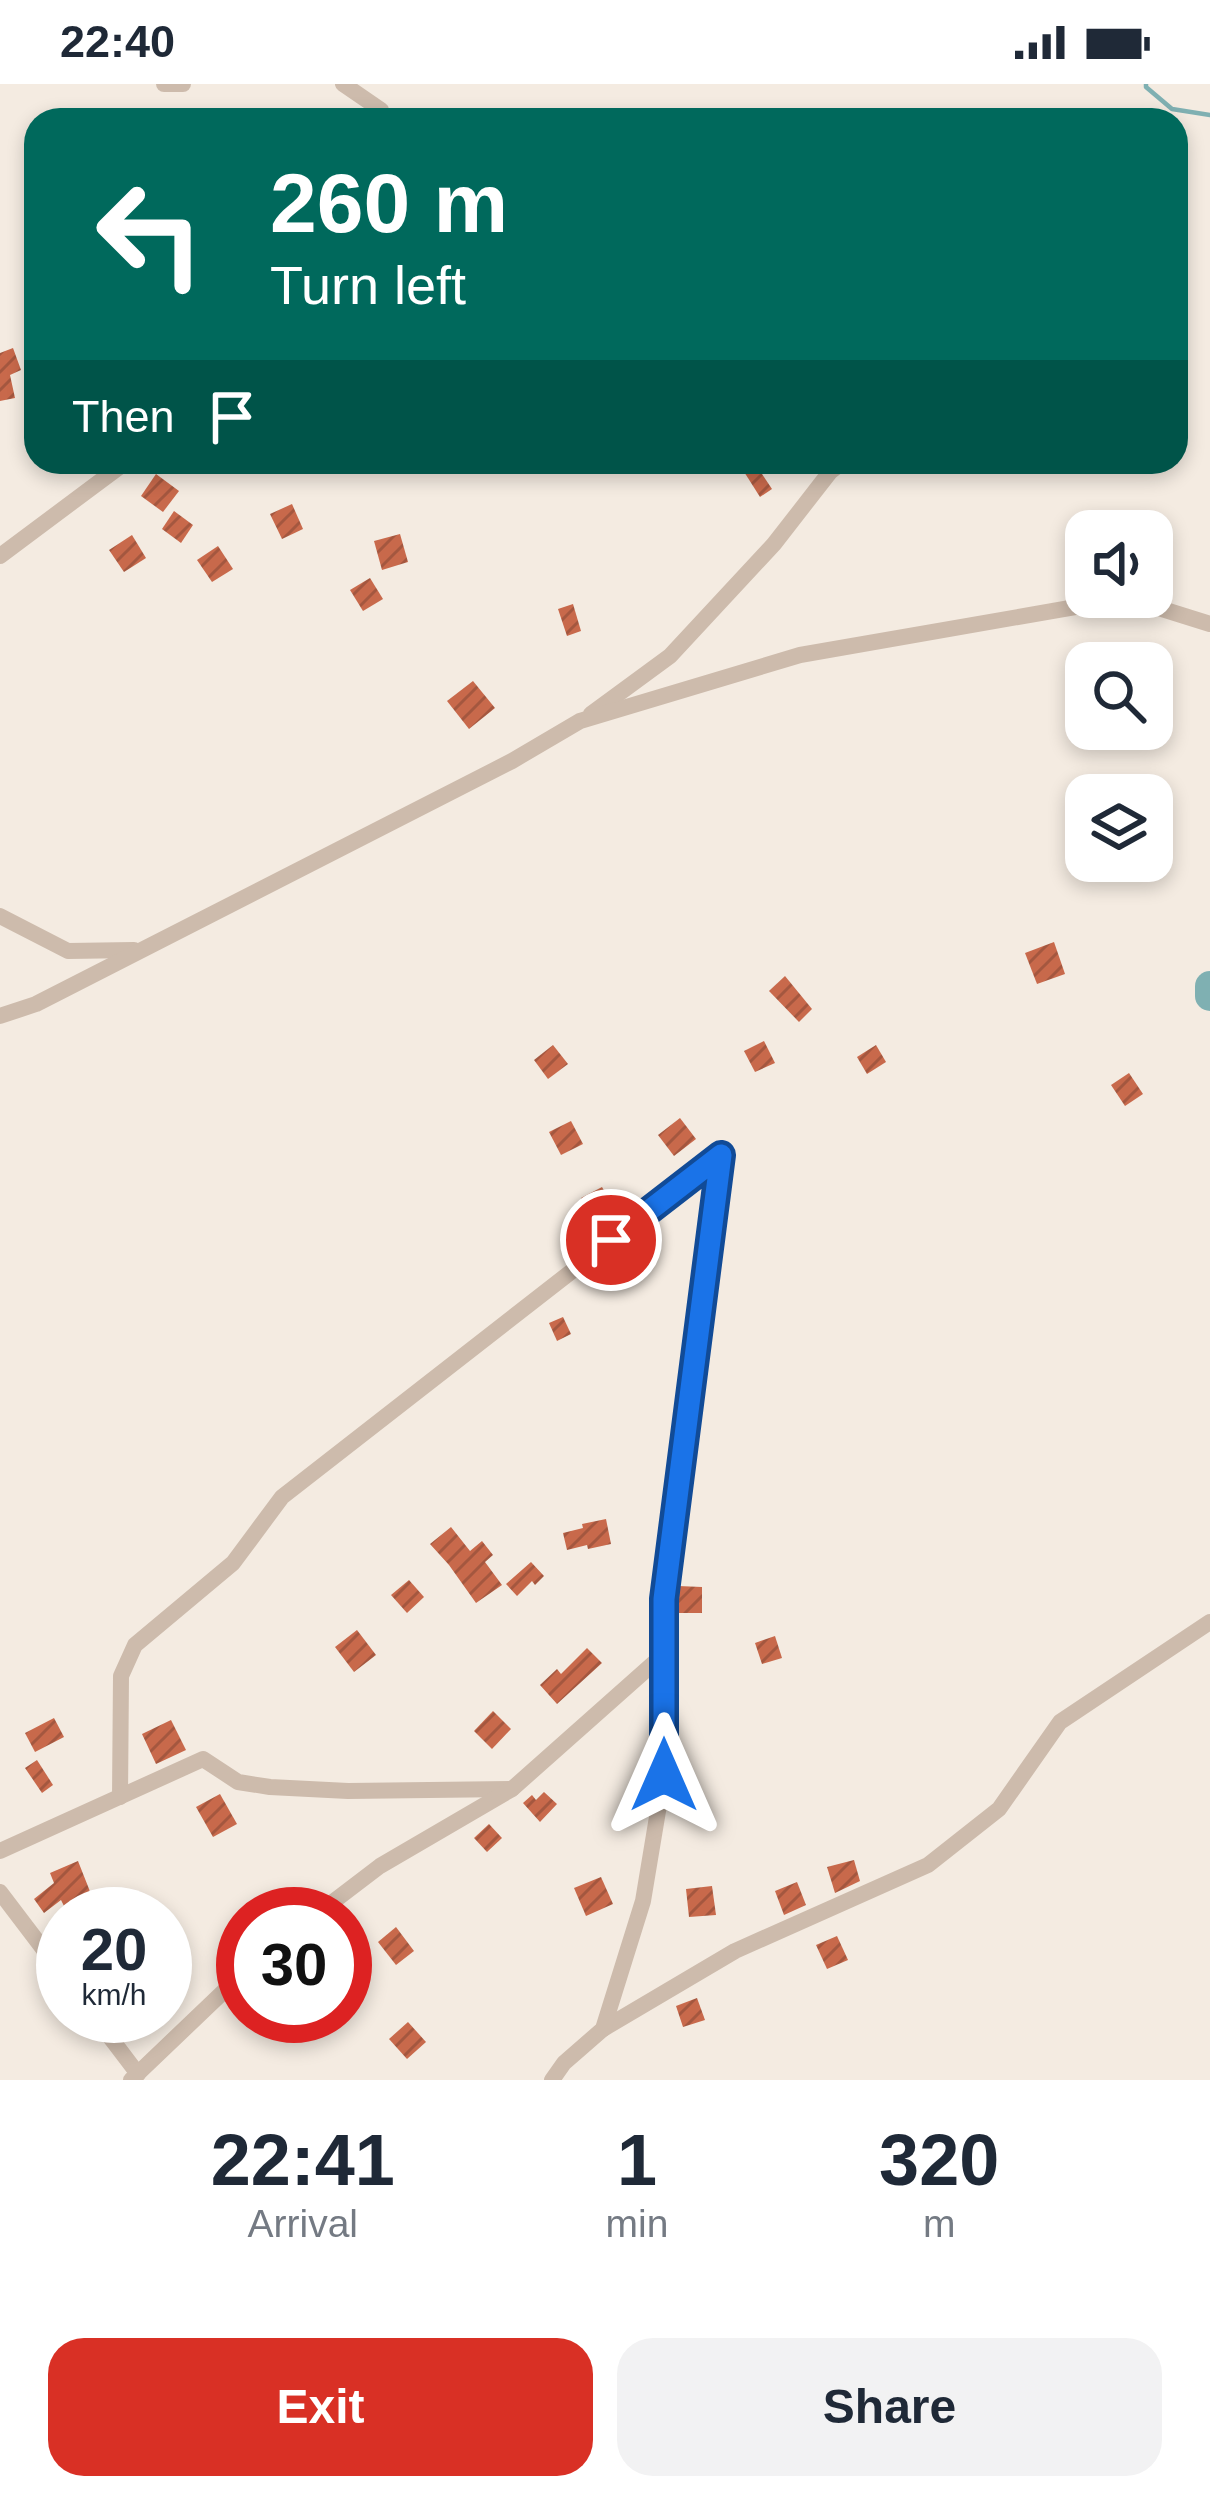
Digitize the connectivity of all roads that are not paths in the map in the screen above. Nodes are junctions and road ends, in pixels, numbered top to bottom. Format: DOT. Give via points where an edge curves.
graph roads {
  1 [pos="164,84"];
  2 [pos="183,84"];
  3 [pos="343,84"];
  4 [pos="378,108"];
  5 [pos="110,474"];
  6 [pos="828,474"];
  7 [pos="0,556"];
  8 [pos="1210,623"];
  9 [pos="580,722"];
  10 [pos="0,916"];
  11 [pos="142,950"];
  12 [pos="0,1016"];
  13 [pos="1210,1622"];
  14 [pos="664,1654"];
  15 [pos="512,1789"];
  16 [pos="120,1797"];
  17 [pos="0,1851"];
  18 [pos="352,1887"];
  19 [pos="0,1892"];
  20 [pos="36,1939"];
  21 [pos="216,1999"];
  22 [pos="602,2029"];
  23 [pos="112,2043"];
  24 [pos="134,2077"];
  25 [pos="552,2080"];
  1 -- 2 [label="street"];
  3 -- 4 [label="street"];
  5 -- 7 [label="street"];
  6 -- 9 [label="street" via="670,656"];
  8 -- 9 [label="street" via="1127,598 800,655"];
  9 -- 11 [label="street"];
  10 -- 11 [label="street" via="68,951"];
  11 -- 12 [label="street"];
  13 -- 22 [label="street" via="1060,1722 999,1809 928,1865 735,1952"];
  14 -- 15 [label="street"];
  14 -- 16 [label="street" via="664,1599 721,1155 282,1497 233,1563 135,1645 121,1676"];
  14 -- 22 [label="street" via="664,1775 643,1901"];
  15 -- 16 [label="street" via="270,1787 238,1782 203,1760"];
  15 -- 18 [label="street"];
  16 -- 17 [label="street"];
  19 -- 20 [label="street"];
  21 -- 24 [label="street"];
  22 -- 25 [label="street"];
  23 -- 24 [label="street"];
}
